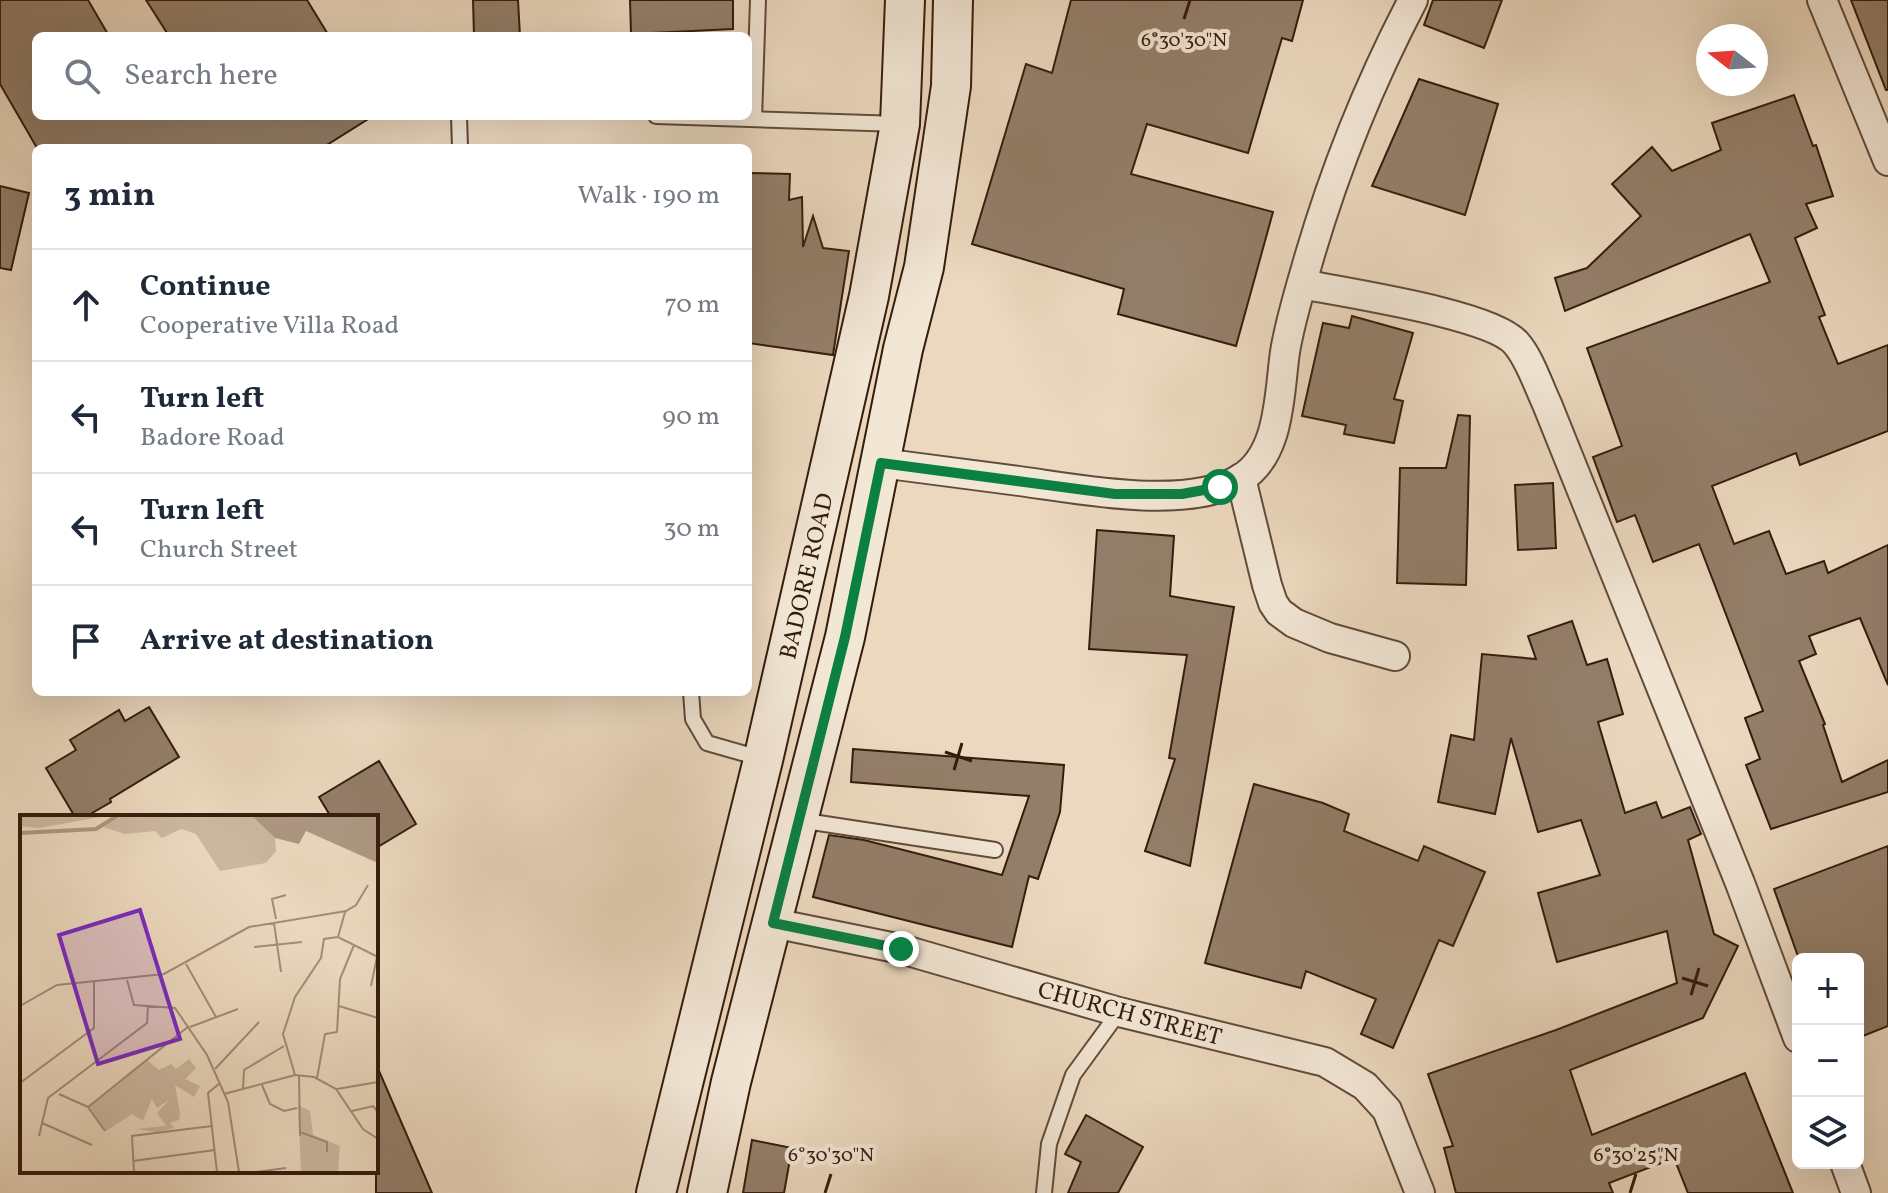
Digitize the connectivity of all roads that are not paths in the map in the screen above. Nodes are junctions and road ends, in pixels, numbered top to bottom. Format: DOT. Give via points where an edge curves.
graph roads {
  1 [pos="758,0"];
  2 [pos="905,0"];
  3 [pos="953,0"];
  4 [pos="1413,0"];
  5 [pos="1822,0"];
  6 [pos="754,119"];
  7 [pos="459,120"];
  8 [pos="900,124"];
  9 [pos="460,144"];
  10 [pos="1888,161"];
  11 [pos="893,168"];
  12 [pos="939,174"];
  13 [pos="1302,284"];
  14 [pos="881,463"];
  15 [pos="1241,478"];
  16 [pos="1395,656"];
  17 [pos="691,696"];
  18 [pos="763,760"];
  19 [pos="799,820"];
  20 [pos="995,850"];
  21 [pos="773,923"];
  22 [pos="1119,1012"];
  23 [pos="1793,1025"];
  24 [pos="1847,1169"];
  25 [pos="656,1193"];
  26 [pos="707,1193"];
  27 [pos="1044,1193"];
  28 [pos="1420,1193"];
  29 [pos="1856,1193"];
  1 -- 6 [label="lane"];
  2 -- 8 [label="main road, BADORE ROAD"];
  3 -- 12 [label="main road, BADORE ROAD" via="951,86"];
  4 -- 13 [label="street" via="1356,124"];
  5 -- 10 [label="street"];
  6 -- 8 [label="lane"];
  7 -- 9 [label="lane"];
  8 -- 11 [label="main road, BADORE ROAD"];
  11 -- 12 [label="main road"];
  11 -- 18 [label="main road, BADORE ROAD" via="844,412"];
  12 -- 14 [label="main road, BADORE ROAD"];
  13 -- 15 [label="street" via="1278,414 1267,446"];
  13 -- 23 [label="street" via="1471,320 1506,334 1518,345 1558,431"];
  14 -- 15 [label="street" via="1115,494 1202,492"];
  14 -- 19 [label="main road, BADORE ROAD"];
  15 -- 16 [label="street" via="1279,612 1330,638"];
  17 -- 18 [label="lane" via="693,719 707,743"];
  18 -- 25 [label="main road, BADORE ROAD"];
  19 -- 20 [label="lane"];
  19 -- 21 [label="main road, BADORE ROAD"];
  21 -- 22 [label="street, CHURCH STREET" via="901,949"];
  21 -- 26 [label="main road, BADORE ROAD"];
  22 -- 27 [label="lane" via="1073,1075 1049,1144"];
  22 -- 28 [label="street, CHURCH STREET" via="1325,1062 1345,1073 1387,1110"];
  24 -- 29 [label="street"];
}
